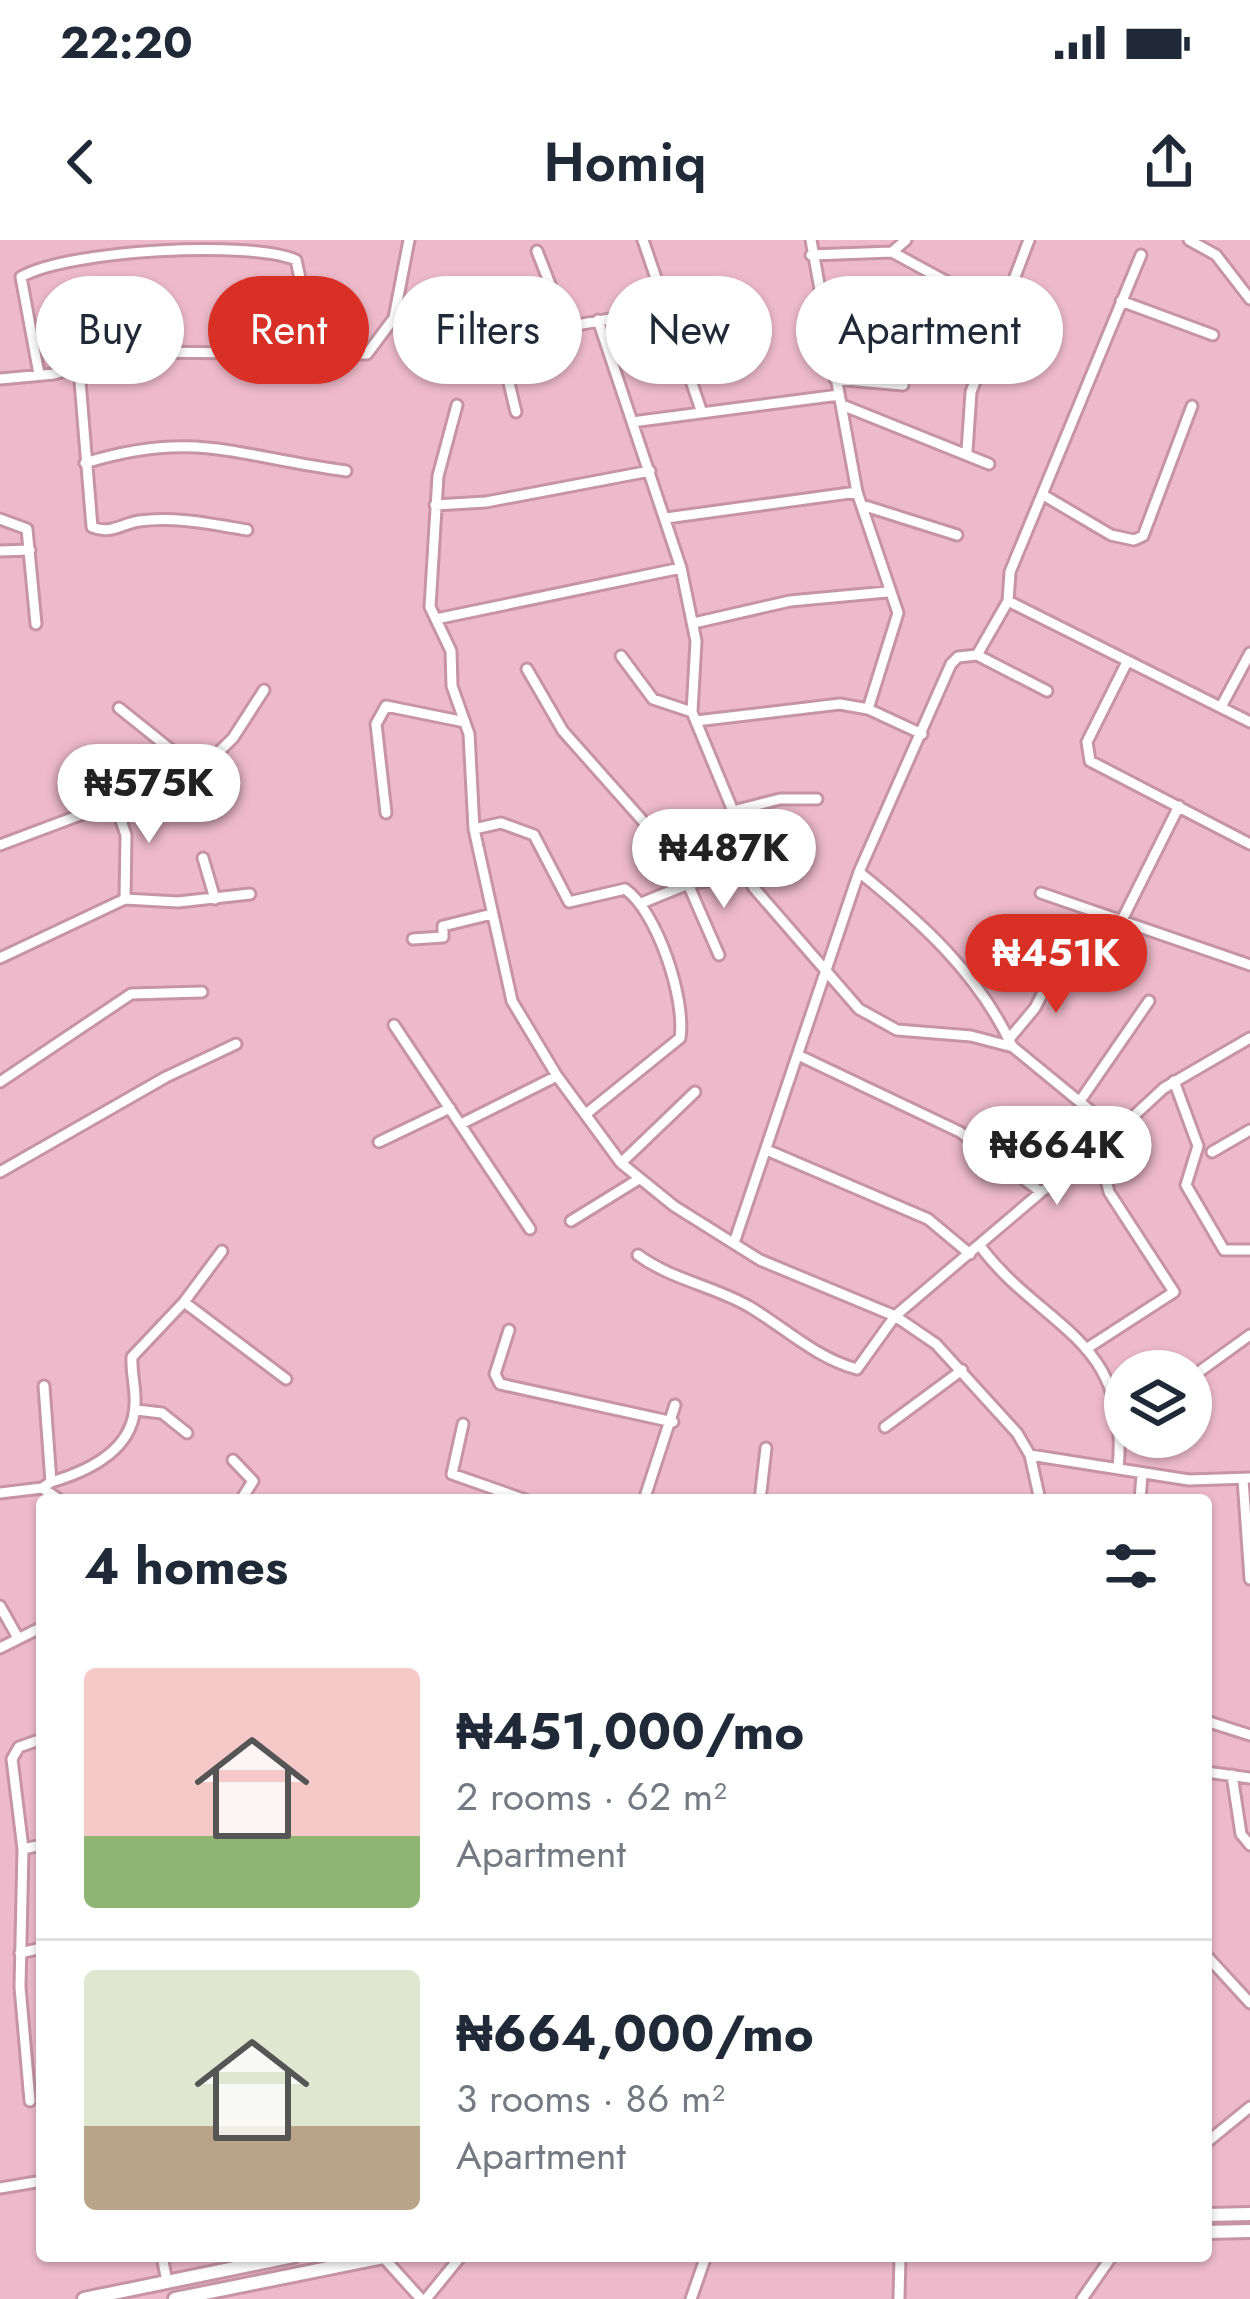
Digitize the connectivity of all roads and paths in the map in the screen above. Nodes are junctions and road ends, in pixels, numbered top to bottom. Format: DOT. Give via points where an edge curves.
graph roads {
  1 [pos="409,240"];
  2 [pos="643,240"];
  3 [pos="811,240"];
  4 [pos="906,240"];
  5 [pos="1028,240"];
  6 [pos="1189,240"];
  7 [pos="537,251"];
  8 [pos="892,252"];
  9 [pos="811,255"];
  10 [pos="1141,255"];
  11 [pos="300,276"];
  12 [pos="547,276"];
  13 [pos="656,276"];
  14 [pos="815,276"];
  15 [pos="936,276"];
  16 [pos="1013,276"];
  17 [pos="1250,299"];
  18 [pos="1121,301"];
  19 [pos="606,319"];
  20 [pos="598,320"];
  21 [pos="582,322"];
  22 [pos="1213,335"];
  23 [pos="369,349"];
  24 [pos="36,355"];
  25 [pos="36,374"];
  26 [pos="0,379"];
  27 [pos="80,384"];
  28 [pos="509,384"];
  29 [pos="693,384"];
  30 [pos="836,384"];
  31 [pos="892,384"];
  32 [pos="974,384"];
  33 [pos="903,385"];
  34 [pos="840,400"];
  35 [pos="457,405"];
  36 [pos="1192,406"];
  37 [pos="701,410"];
  38 [pos="516,412"];
  39 [pos="632,422"];
  40 [pos="967,451"];
  41 [pos="86,464"];
  42 [pos="989,464"];
  43 [pos="346,471"];
  44 [pos="650,471"];
  45 [pos="857,492"];
  46 [pos="1046,496"];
  47 [pos="862,505"];
  48 [pos="435,506"];
  49 [pos="666,518"];
  50 [pos="0,519"];
  51 [pos="247,530"];
  52 [pos="957,536"];
  53 [pos="30,550"];
  54 [pos="0,551"];
  55 [pos="681,568"];
  56 [pos="887,592"];
  57 [pos="1008,601"];
  58 [pos="436,619"];
  59 [pos="694,623"];
  60 [pos="36,624"];
  61 [pos="1250,653"];
  62 [pos="621,656"];
  63 [pos="977,656"];
  64 [pos="1127,662"];
  65 [pos="527,669"];
  66 [pos="264,690"];
  67 [pos="1047,691"];
  68 [pos="1222,705"];
  69 [pos="119,708"];
  70 [pos="868,709"];
  71 [pos="694,716"];
  72 [pos="465,722"];
  73 [pos="1250,722"];
  74 [pos="922,734"];
  75 [pos="202,773"];
  76 [pos="225,793"];
  77 [pos="817,800"];
  78 [pos="115,802"];
  79 [pos="1179,806"];
  80 [pos="733,812"];
  81 [pos="386,813"];
  82 [pos="474,829"];
  83 [pos="0,844"];
  84 [pos="1250,844"];
  85 [pos="203,858"];
  86 [pos="859,872"];
  87 [pos="746,874"];
  88 [pos="692,883"];
  89 [pos="250,893"];
  90 [pos="1041,893"];
  91 [pos="125,899"];
  92 [pos="215,899"];
  93 [pos="644,902"];
  94 [pos="492,914"];
  95 [pos="1122,920"];
  96 [pos="413,939"];
  97 [pos="719,955"];
  98 [pos="0,958"];
  99 [pos="1057,965"];
  100 [pos="1250,965"];
  101 [pos="824,969"];
  102 [pos="202,992"];
  103 [pos="1149,1001"];
  104 [pos="394,1025"];
  105 [pos="1250,1038"];
  106 [pos="1011,1043"];
  107 [pos="236,1044"];
  108 [pos="798,1054"];
  109 [pos="556,1076"];
  110 [pos="0,1082"];
  111 [pos="1174,1082"];
  112 [pos="695,1092"];
  113 [pos="1080,1101"];
  114 [pos="449,1108"];
  115 [pos="586,1114"];
  116 [pos="461,1124"];
  117 [pos="1114,1130"];
  118 [pos="1250,1130"];
  119 [pos="379,1142"];
  120 [pos="1098,1150"];
  121 [pos="769,1151"];
  122 [pos="1212,1152"];
  123 [pos="621,1163"];
  124 [pos="0,1172"];
  125 [pos="639,1179"];
  126 [pos="1040,1192"];
  127 [pos="571,1221"];
  128 [pos="530,1229"];
  129 [pos="734,1243"];
  130 [pos="980,1246"];
  131 [pos="1250,1250"];
  132 [pos="222,1251"];
  133 [pos="970,1254"];
  134 [pos="638,1255"];
  135 [pos="184,1302"];
  136 [pos="895,1316"];
  137 [pos="509,1330"];
  138 [pos="1250,1335"];
  139 [pos="1086,1349"];
  140 [pos="1212,1362"];
  141 [pos="962,1370"];
  142 [pos="286,1379"];
  143 [pos="44,1386"];
  144 [pos="675,1405"];
  145 [pos="136,1410"];
  146 [pos="673,1422"];
  147 [pos="463,1424"];
  148 [pos="885,1427"];
  149 [pos="187,1433"];
  150 [pos="766,1448"];
  151 [pos="1030,1455"];
  152 [pos="233,1460"];
  153 [pos="1118,1468"];
  154 [pos="1142,1474"];
  155 [pos="1247,1478"];
  156 [pos="46,1485"];
  157 [pos="0,1492"];
  158 [pos="54,1494"];
  159 [pos="245,1494"];
  160 [pos="509,1494"];
  161 [pos="646,1494"];
  162 [pos="761,1494"];
  163 [pos="1039,1494"];
  164 [pos="1140,1494"];
  165 [pos="1250,1579"];
  166 [pos="0,1606"];
  167 [pos="36,1630"];
  168 [pos="18,1638"];
  169 [pos="0,1648"];
  170 [pos="1212,1723"];
  171 [pos="1250,1735"];
  172 [pos="36,1741"];
  173 [pos="1212,1773"];
  174 [pos="1232,1775"];
  175 [pos="1250,1778"];
  176 [pos="1250,1845"];
  177 [pos="36,1846"];
  178 [pos="23,1849"];
  179 [pos="36,1949"];
  180 [pos="20,1953"];
  181 [pos="1212,1961"];
  182 [pos="1250,2003"];
  183 [pos="36,2059"];
  184 [pos="27,2060"];
  185 [pos="30,2101"];
  186 [pos="1250,2107"];
  187 [pos="1212,2123"];
  188 [pos="1218,2129"];
  189 [pos="1212,2136"];
  190 [pos="36,2182"];
  191 [pos="0,2188"];
  192 [pos="1212,2215"];
  193 [pos="1250,2215"];
  194 [pos="1250,2231"];
  195 [pos="1212,2232"];
  196 [pos="163,2262"];
  197 [pos="263,2262"];
  198 [pos="361,2262"];
  199 [pos="390,2262"];
  200 [pos="456,2262"];
  201 [pos="704,2262"];
  202 [pos="900,2262"];
  203 [pos="1108,2262"];
  204 [pos="167,2282"];
  205 [pos="84,2299"];
  206 [pos="175,2299"];
  207 [pos="423,2299"];
  208 [pos="691,2299"];
  209 [pos="899,2299"];
  210 [pos="1082,2299"];
  1 -- 23 [label="street" via="394,318"];
  2 -- 13 [label="street"];
  3 -- 9 [label="street"];
  4 -- 8 [label="street"];
  5 -- 16 [label="street"];
  6 -- 17 [label="street" via="1216,255"];
  7 -- 12 [label="street"];
  8 -- 9 [label="street"];
  8 -- 15 [label="street"];
  9 -- 14 [label="street"];
  10 -- 18 [label="street"];
  11 -- 24 [label="street" via="286,254 126,249 20,277"];
  18 -- 22 [label="street"];
  18 -- 46 [label="street"];
  19 -- 20 [label="street"];
  20 -- 21 [label="street"];
  20 -- 39 [label="street"];
  25 -- 26 [label="street"];
  27 -- 41 [label="street"];
  28 -- 38 [label="street"];
  29 -- 37 [label="street"];
  30 -- 34 [label="street"];
  31 -- 33 [label="street"];
  32 -- 40 [label="street"];
  34 -- 37 [label="street"];
  34 -- 40 [label="street"];
  34 -- 45 [label="street"];
  35 -- 48 [label="street"];
  36 -- 46 [label="street" via="1143,536 1112,535"];
  37 -- 39 [label="street"];
  39 -- 44 [label="street"];
  40 -- 42 [label="street"];
  41 -- 43 [label="street" via="144,446 206,444"];
  41 -- 51 [label="street" via="89,514 100,531 168,520"];
  44 -- 48 [label="street"];
  44 -- 49 [label="street"];
  45 -- 47 [label="street"];
  45 -- 49 [label="street"];
  46 -- 57 [label="street" via="1010,572"];
  47 -- 52 [label="street"];
  47 -- 56 [label="street"];
  48 -- 58 [label="street" via="428,590"];
  49 -- 55 [label="street"];
  50 -- 53 [label="street" via="27,529"];
  53 -- 54 [label="street"];
  53 -- 60 [label="street"];
  55 -- 58 [label="street"];
  55 -- 59 [label="street"];
  56 -- 59 [label="street" via="790,601"];
  56 -- 70 [label="street" via="898,613"];
  57 -- 63 [label="street"];
  57 -- 64 [label="street"];
  58 -- 72 [label="street"];
  59 -- 71 [label="street"];
  61 -- 68 [label="street"];
  62 -- 71 [label="street" via="653,699"];
  63 -- 67 [label="street"];
  63 -- 74 [label="street" via="952,664"];
  64 -- 68 [label="street"];
  64 -- 79 [label="street" via="1087,754 1101,770"];
  65 -- 88 [label="street" via="563,731"];
  66 -- 75 [label="street"];
  68 -- 73 [label="street"];
  69 -- 75 [label="street"];
  70 -- 71 [label="street" via="840,704"];
  70 -- 74 [label="street"];
  71 -- 80 [label="street"];
  72 -- 81 [label="street" via="381,711"];
  72 -- 82 [label="street"];
  74 -- 86 [label="street"];
  75 -- 76 [label="street"];
  75 -- 78 [label="street" via="169,793"];
  77 -- 80 [label="street" via="780,799"];
  78 -- 83 [label="street"];
  78 -- 91 [label="street" via="126,835"];
  79 -- 84 [label="street"];
  79 -- 95 [label="street"];
  80 -- 87 [label="street"];
  82 -- 93 [label="street" via="501,823 534,835 569,902 625,889"];
  82 -- 94 [label="street"];
  85 -- 92 [label="street"];
  86 -- 101 [label="street"];
  86 -- 106 [label="street" via="958,963"];
  87 -- 88 [label="street"];
  87 -- 101 [label="street"];
  88 -- 93 [label="street"];
  88 -- 97 [label="street"];
  89 -- 92 [label="street"];
  90 -- 95 [label="street"];
  91 -- 92 [label="street"];
  91 -- 98 [label="street"];
  93 -- 115 [label="street" via="681,1003 680,1038"];
  94 -- 96 [label="street" via="443,926 443,937"];
  94 -- 109 [label="street" via="512,1001"];
  95 -- 100 [label="street"];
  99 -- 106 [label="street"];
  101 -- 106 [label="street" via="885,1026"];
  101 -- 108 [label="street"];
  102 -- 110 [label="street" via="118,1000"];
  103 -- 113 [label="street"];
  104 -- 114 [label="street"];
  105 -- 111 [label="street"];
  106 -- 113 [label="street"];
  107 -- 124 [label="street"];
  108 -- 121 [label="street"];
  108 -- 126 [label="street" via="960,1132"];
  109 -- 115 [label="street"];
  109 -- 116 [label="street"];
  111 -- 117 [label="street"];
  111 -- 131 [label="street" via="1198,1146 1186,1185 1224,1250"];
  112 -- 123 [label="street"];
  113 -- 117 [label="street"];
  114 -- 116 [label="street"];
  114 -- 119 [label="street"];
  115 -- 123 [label="street"];
  116 -- 128 [label="street"];
  117 -- 120 [label="street"];
  118 -- 122 [label="street"];
  120 -- 126 [label="street"];
  120 -- 139 [label="street" via="1109,1192 1174,1292"];
  121 -- 129 [label="street"];
  121 -- 133 [label="street" via="928,1219"];
  123 -- 125 [label="street"];
  125 -- 127 [label="street"];
  125 -- 129 [label="street"];
  126 -- 130 [label="street"];
  129 -- 136 [label="street"];
  130 -- 133 [label="street"];
  130 -- 139 [label="street"];
  132 -- 135 [label="street"];
  133 -- 136 [label="street"];
  134 -- 136 [label="street" via="748,1306 852,1369"];
  135 -- 142 [label="street"];
  135 -- 145 [label="street" via="132,1357"];
  136 -- 141 [label="street"];
  137 -- 146 [label="street" via="494,1374 500,1384"];
  138 -- 140 [label="street"];
  139 -- 153 [label="street" via="1117,1409"];
  141 -- 148 [label="street"];
  141 -- 151 [label="street"];
  143 -- 156 [label="street"];
  144 -- 146 [label="street"];
  145 -- 149 [label="street" via="162,1413"];
  145 -- 156 [label="street" via="98,1466"];
  146 -- 161 [label="street"];
  147 -- 160 [label="street" via="452,1474"];
  150 -- 162 [label="street"];
  151 -- 153 [label="street"];
  151 -- 163 [label="street"];
  152 -- 159 [label="street" via="253,1481"];
  153 -- 154 [label="street"];
  154 -- 155 [label="street"];
  154 -- 164 [label="street"];
  155 -- 165 [label="street"];
  156 -- 157 [label="street"];
  156 -- 158 [label="street"];
  166 -- 168 [label="street"];
  167 -- 168 [label="street"];
  168 -- 169 [label="street"];
  170 -- 171 [label="street"];
  172 -- 178 [label="street" via="12,1760"];
  173 -- 174 [label="street"];
  174 -- 175 [label="street"];
  174 -- 176 [label="street"];
  177 -- 178 [label="street"];
  178 -- 180 [label="street"];
  179 -- 180 [label="street"];
  180 -- 184 [label="street"];
  181 -- 182 [label="street"];
  183 -- 184 [label="street"];
  184 -- 185 [label="street"];
  186 -- 188 [label="street"];
  187 -- 188 [label="street"];
  188 -- 189 [label="street"];
  190 -- 191 [label="street"];
  192 -- 193 [label="street"];
  194 -- 195 [label="street"];
  196 -- 204 [label="street"];
  197 -- 204 [label="street"];
  198 -- 206 [label="street"];
  199 -- 207 [label="street"];
  200 -- 207 [label="street"];
  201 -- 208 [label="street"];
  202 -- 209 [label="street"];
  203 -- 210 [label="street"];
  204 -- 205 [label="street"];
}
